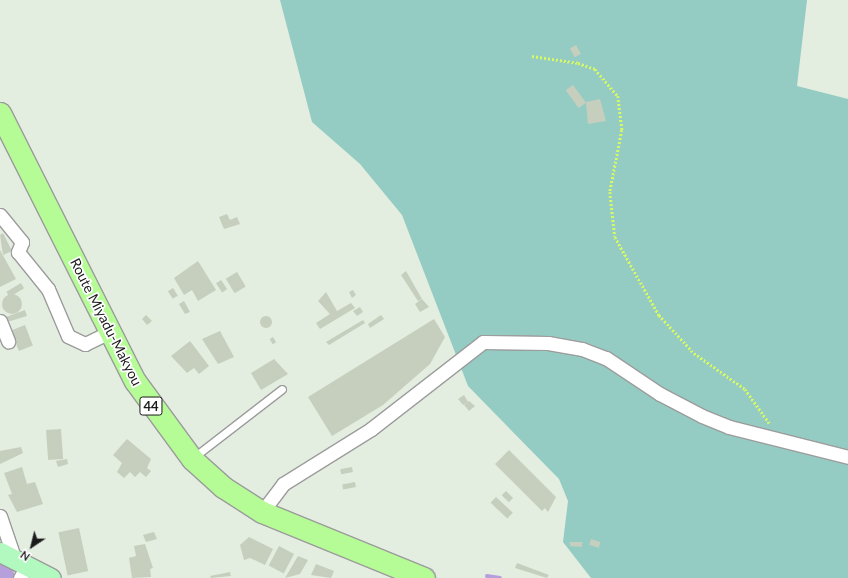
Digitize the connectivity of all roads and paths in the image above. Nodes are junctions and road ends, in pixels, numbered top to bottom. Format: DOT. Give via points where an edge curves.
graph roads {
  1 [pos="532,56"];
  2 [pos="0,113"];
  3 [pos="0,215"];
  4 [pos="0,321"];
  5 [pos="110,332"];
  6 [pos="8,341"];
  7 [pos="282,389"];
  8 [pos="779,438"];
  9 [pos="848,457"];
  10 [pos="192,459"];
  11 [pos="262,512"];
  12 [pos="0,516"];
  13 [pos="17,565"];
  14 [pos="51,578"];
  15 [pos="424,578"];
  1 -- 8 [label="path" via="578,63 595,69 618,96 622,130 610,192 616,237 659,315 694,353 745,389"];
  2 -- 5 [label="main road, Route Miyadu-Makyou / 44"];
  3 -- 5 [label="street" via="22,242 18,252 48,289 68,336 86,344"];
  4 -- 6 [label="street"];
  5 -- 10 [label="main road, Route Miyadu-Makyou / 44" via="152,406"];
  7 -- 10 [label="lane"];
  8 -- 9 [label="street"];
  8 -- 11 [label="street" via="702,416 660,394 606,358 582,349 548,343 482,342 371,429 283,484"];
  10 -- 11 [label="main road, Route Miyadu-Makyou / 44" via="223,487"];
  11 -- 15 [label="main road, Route Miyadu-Makyou / 44"];
  12 -- 13 [label="street"];
  13 -- 14 [label="street"];
}
